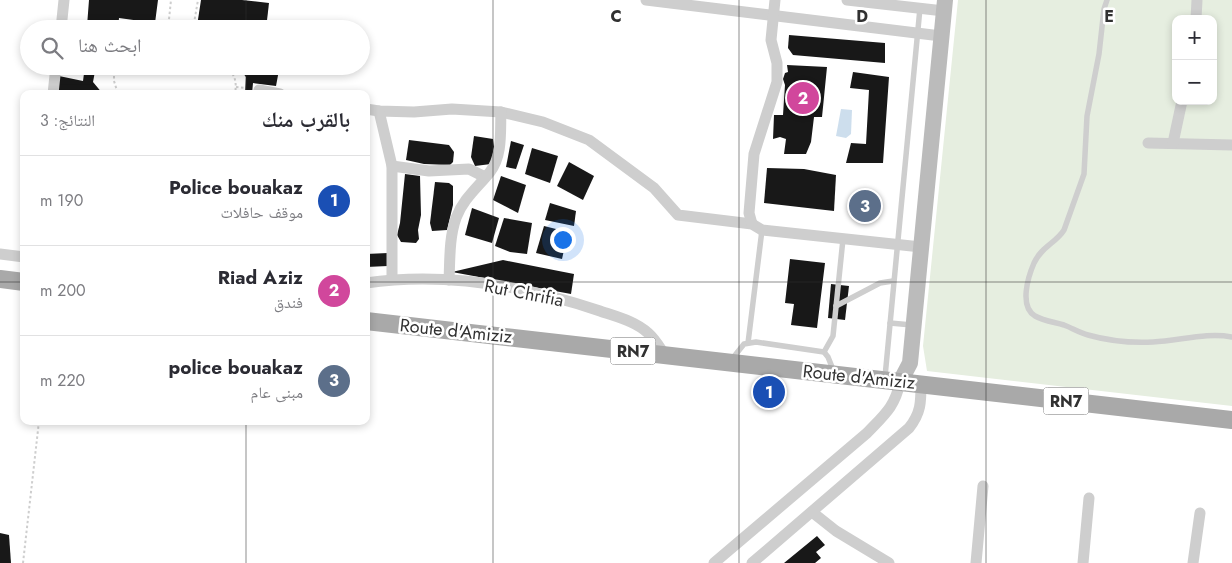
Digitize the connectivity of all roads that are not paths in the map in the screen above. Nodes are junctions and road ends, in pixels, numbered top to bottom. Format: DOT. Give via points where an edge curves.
graph roads {
  1 [pos="64,0"];
  2 [pos="646,0"];
  3 [pos="775,0"];
  4 [pos="847,0"];
  5 [pos="1107,0"];
  6 [pos="1198,0"];
  7 [pos="944,5"];
  8 [pos="920,8"];
  9 [pos="774,14"];
  10 [pos="1196,15"];
  11 [pos="62,20"];
  12 [pos="917,32"];
  13 [pos="941,36"];
  14 [pos="55,75"];
  15 [pos="53,90"];
  16 [pos="1181,105"];
  17 [pos="370,110"];
  18 [pos="379,111"];
  19 [pos="501,112"];
  20 [pos="1172,142"];
  21 [pos="1148,143"];
  22 [pos="1232,145"];
  23 [pos="392,166"];
  24 [pos="484,178"];
  25 [pos="757,227"];
  26 [pos="843,239"];
  27 [pos="897,244"];
  28 [pos="921,247"];
  29 [pos="0,254"];
  30 [pos="20,256"];
  31 [pos="0,279"];
  32 [pos="392,279"];
  33 [pos="449,280"];
  34 [pos="894,281"];
  35 [pos="20,282"];
  36 [pos="370,282"];
  37 [pos="836,306"];
  38 [pos="370,321"];
  39 [pos="890,323"];
  40 [pos="914,326"];
  41 [pos="1232,337"];
  42 [pos="748,343"];
  43 [pos="824,352"];
  44 [pos="665,355"];
  45 [pos="730,362"];
  46 [pos="910,363"];
  47 [pos="835,374"];
  48 [pos="893,381"];
  49 [pos="920,384"];
  50 [pos="1232,420"];
  51 [pos="983,486"];
  52 [pos="1089,498"];
  53 [pos="812,512"];
  54 [pos="1200,513"];
  55 [pos="714,563"];
  56 [pos="752,563"];
  57 [pos="889,563"];
  58 [pos="976,563"];
  59 [pos="1083,563"];
  60 [pos="1193,563"];
  1 -- 11 [label="street"];
  2 -- 9 [label="street"];
  3 -- 9 [label="street"];
  4 -- 8 [label="street"];
  5 -- 41 [label="lane" via="1087,116 1084,174 1064,230 1040,252 1030,273 1026,293 1028,309 1036,317 1108,340 1151,342 1219,335"];
  6 -- 10 [label="street"];
  7 -- 8 [label="street"];
  7 -- 13 [label="street"];
  8 -- 12 [label="lane"];
  9 -- 12 [label="street"];
  9 -- 25 [label="street" via="771,40 777,62 777,82 754,154 750,213"];
  12 -- 13 [label="street"];
  12 -- 27 [label="lane"];
  13 -- 28 [label="street"];
  14 -- 15 [label="street"];
  16 -- 20 [label="street"];
  17 -- 18 [label="street"];
  18 -- 19 [label="street" via="452,109"];
  18 -- 23 [label="street"];
  19 -- 24 [label="street" via="500,149"];
  19 -- 25 [label="street" via="543,122 589,140 654,188 678,215"];
  20 -- 21 [label="street"];
  20 -- 22 [label="street"];
  23 -- 24 [label="street" via="429,171 469,170"];
  23 -- 32 [label="street"];
  24 -- 33 [label="street" via="466,198 456,218 450,244"];
  25 -- 26 [label="street"];
  25 -- 42 [label="lane"];
  26 -- 27 [label="street"];
  26 -- 37 [label="lane"];
  27 -- 28 [label="street"];
  27 -- 34 [label="lane"];
  28 -- 40 [label="street"];
  29 -- 30 [label="street"];
  31 -- 35 [label="main road"];
  32 -- 33 [label="street, Rut Chrifia"];
  32 -- 36 [label="street, Rut Chrifia"];
  33 -- 44 [label="street, Rut Chrifia" via="533,292 581,304 630,322 649,334"];
  34 -- 37 [label="lane" via="880,284"];
  34 -- 39 [label="lane"];
  37 -- 43 [label="lane" via="833,336"];
  38 -- 44 [label="main road, Route d'Amiziz / RN7"];
  39 -- 40 [label="lane"];
  39 -- 48 [label="lane"];
  40 -- 46 [label="street"];
  42 -- 43 [label="lane"];
  42 -- 45 [label="lane"];
  43 -- 47 [label="lane"];
  44 -- 45 [label="main road, Route d'Amiziz / RN7"];
  45 -- 47 [label="main road, Route d'Amiziz / RN7"];
  46 -- 48 [label="street"];
  46 -- 49 [label="street"];
  47 -- 48 [label="main road, Route d'Amiziz / RN7"];
  48 -- 49 [label="main road, Route d'Amiziz / RN7"];
  48 -- 55 [label="street" via="897,397 867,433"];
  49 -- 50 [label="main road, Route d'Amiziz / RN7"];
  49 -- 53 [label="street" via="917,417 909,428"];
  51 -- 58 [label="street"];
  52 -- 59 [label="street"];
  53 -- 56 [label="street"];
  53 -- 57 [label="street" via="836,531"];
  54 -- 60 [label="street"];
}
